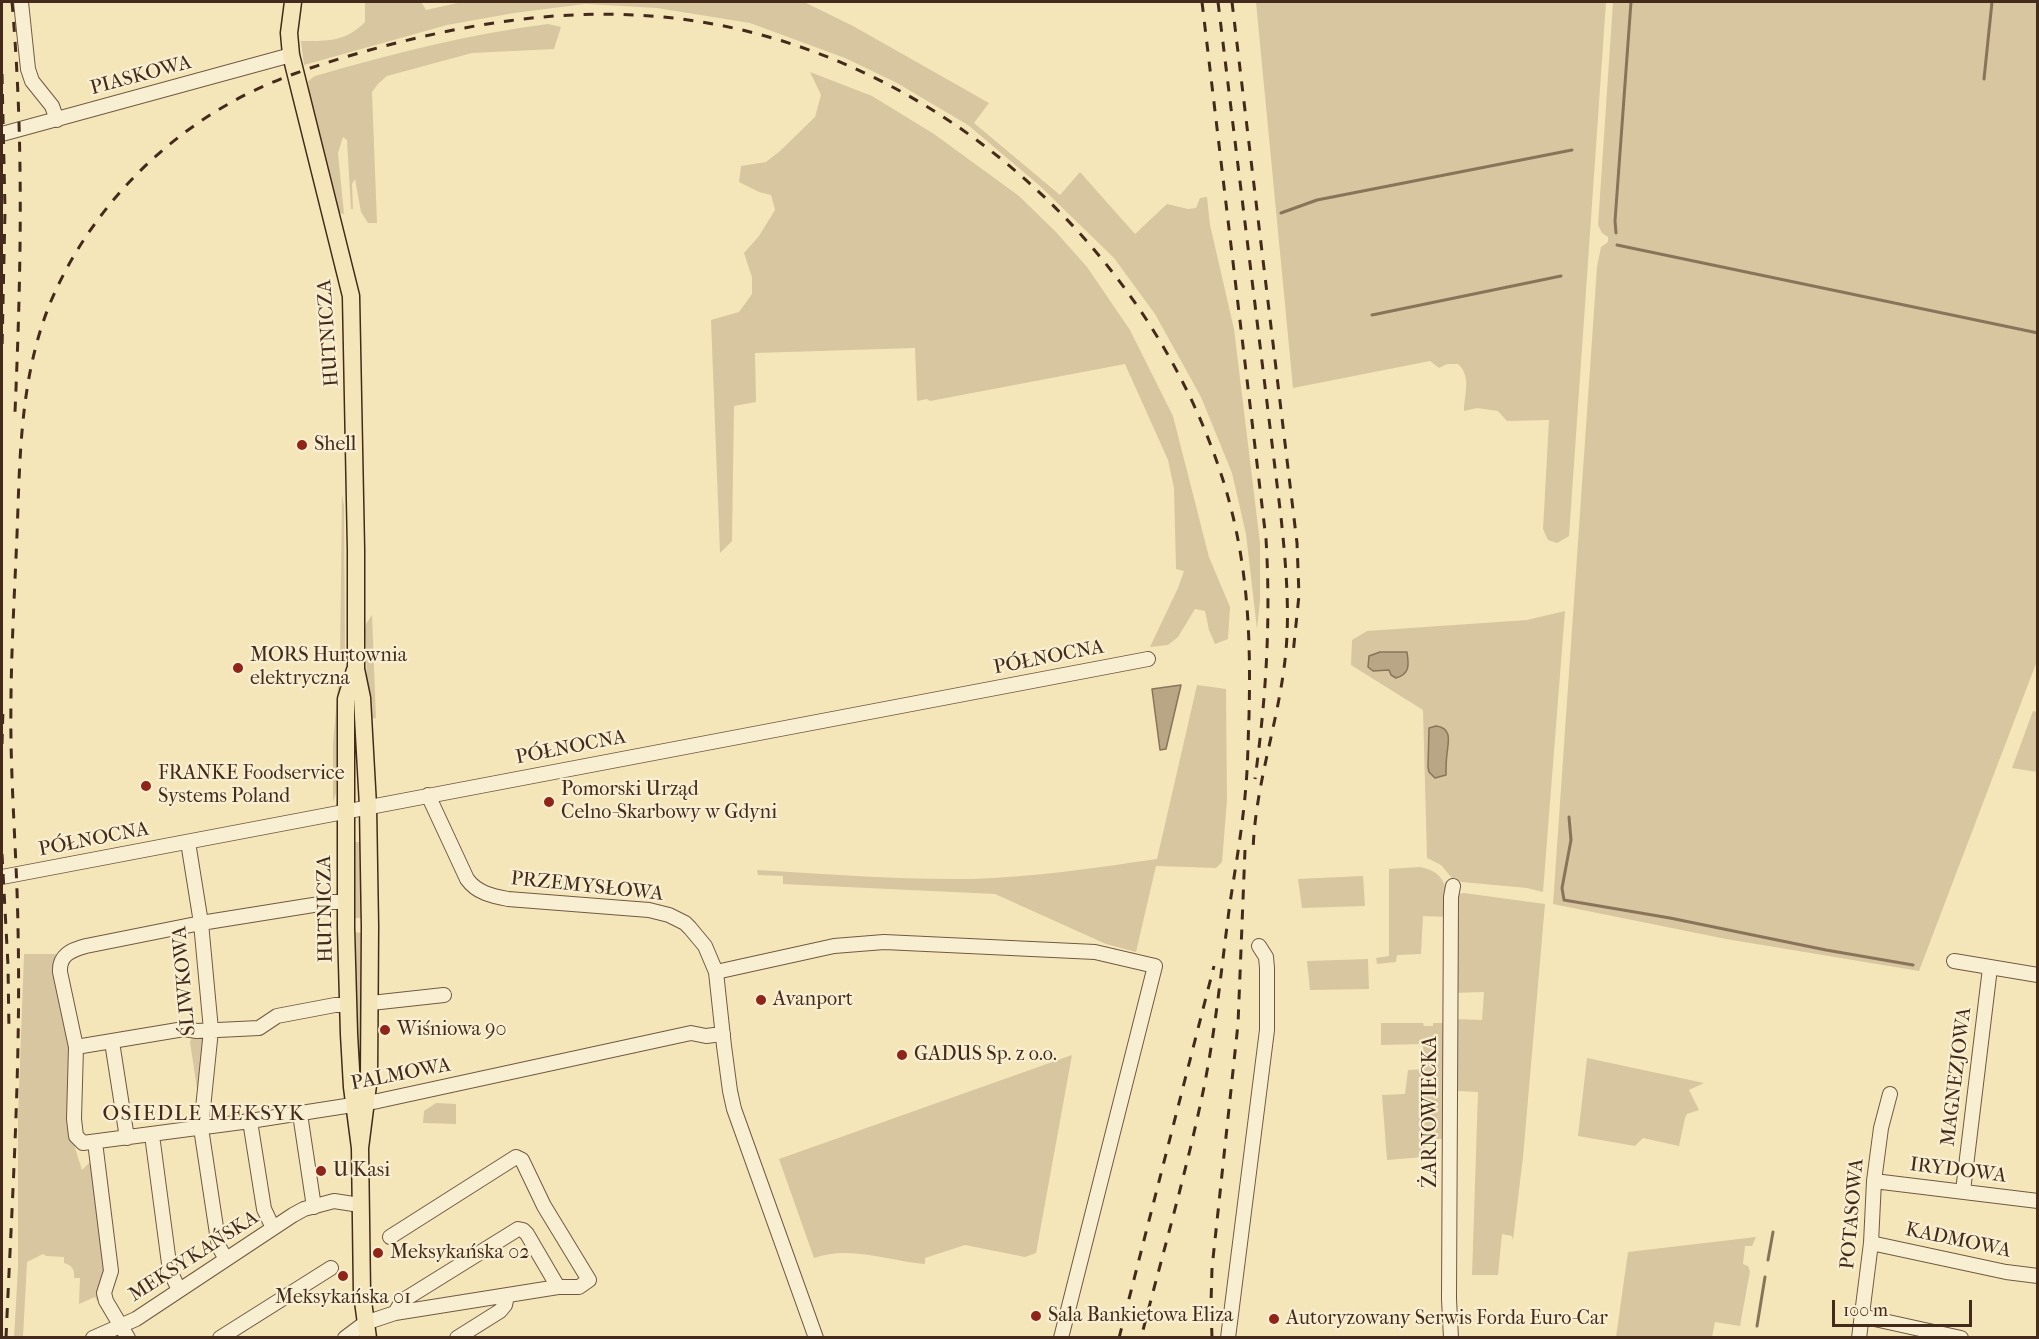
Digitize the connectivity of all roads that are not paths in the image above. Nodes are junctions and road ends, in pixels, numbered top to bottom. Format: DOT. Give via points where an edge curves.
graph roads {
  1 [pos="21,2"];
  2 [pos="293,2"];
  3 [pos="291,55"];
  4 [pos="57,120"];
  5 [pos="2,134"];
  6 [pos="1148,659"];
  7 [pos="356,669"];
  8 [pos="428,795"];
  9 [pos="368,806"];
  10 [pos="346,811"];
  11 [pos="188,842"];
  12 [pos="2,877"];
  13 [pos="1453,886"];
  14 [pos="346,902"];
  15 [pos="201,923"];
  16 [pos="370,927"];
  17 [pos="346,928"];
  18 [pos="1259,946"];
  19 [pos="1954,961"];
  20 [pos="1990,968"];
  21 [pos="716,972"];
  22 [pos="2037,975"];
  23 [pos="444,995"];
  24 [pos="371,1003"];
  25 [pos="349,1005"];
  26 [pos="211,1030"];
  27 [pos="723,1034"];
  28 [pos="112,1042"];
  29 [pos="76,1047"];
  30 [pos="1890,1094"];
  31 [pos="361,1104"];
  32 [pos="300,1114"];
  33 [pos="250,1121"];
  34 [pos="201,1128"];
  35 [pos="152,1135"];
  36 [pos="127,1138"];
  37 [pos="89,1143"];
  38 [pos="1874,1181"];
  39 [pos="1963,1191"];
  40 [pos="2037,1201"];
  41 [pos="360,1204"];
  42 [pos="314,1207"];
  43 [pos="273,1228"];
  44 [pos="390,1237"];
  45 [pos="1871,1243"];
  46 [pos="226,1259"];
  47 [pos="331,1268"];
  48 [pos="2037,1276"];
  49 [pos="558,1287"];
  50 [pos="179,1290"];
  51 [pos="507,1296"];
  52 [pos="395,1313"];
  53 [pos="1861,1316"];
  54 [pos="367,1330"];
  55 [pos="124,1331"];
  56 [pos="93,1338"];
  57 [pos="220,1338"];
  58 [pos="345,1338"];
  59 [pos="457,1338"];
  60 [pos="816,1338"];
  61 [pos="1061,1338"];
  62 [pos="1228,1338"];
  63 [pos="1451,1338"];
  64 [pos="1859,1338"];
  65 [pos="1961,1338"];
  1 -- 4 [label="street" via="28,69"];
  2 -- 3 [label="main road, HUTNICZA"];
  3 -- 4 [label="street, PIASKOWA"];
  3 -- 7 [label="main road, HUTNICZA" via="351,296"];
  4 -- 5 [label="street, PIASKOWA"];
  6 -- 8 [label="street, PÓŁNOCNA"];
  7 -- 9 [label="main road, HUTNICZA" via="362,698"];
  7 -- 10 [label="main road, HUTNICZA" via="346,699"];
  8 -- 9 [label="street, PÓŁNOCNA"];
  8 -- 21 [label="street, PRZEMYSŁOWA" via="467,879 477,890 508,899 663,913 695,932"];
  9 -- 10 [label="street, PÓŁNOCNA"];
  9 -- 16 [label="main road, HUTNICZA"];
  10 -- 11 [label="street, PÓŁNOCNA"];
  10 -- 14 [label="main road, HUTNICZA"];
  11 -- 12 [label="street, PÓŁNOCNA"];
  11 -- 15 [label="street, ŚLIWKOWA"];
  13 -- 63 [label="street, ŻARNOWIECKA"];
  14 -- 15 [label="street"];
  14 -- 17 [label="main road, HUTNICZA"];
  15 -- 26 [label="street, ŚLIWKOWA"];
  15 -- 29 [label="street" via="86,946 64,956 60,972"];
  16 -- 17 [label="main road"];
  16 -- 24 [label="main road, HUTNICZA"];
  17 -- 25 [label="main road, HUTNICZA"];
  18 -- 62 [label="street" via="1268,968 1268,1023"];
  19 -- 20 [label="street"];
  20 -- 22 [label="street"];
  20 -- 39 [label="street, MAGNEZJOWA"];
  21 -- 27 [label="street, PRZEMYSŁOWA"];
  21 -- 61 [label="street" via="824,947 884,942 1095,952 1155,966"];
  23 -- 24 [label="street"];
  24 -- 31 [label="main road, HUTNICZA" via="369,1077"];
  25 -- 26 [label="street" via="277,1016 259,1028"];
  25 -- 31 [label="main road, HUTNICZA"];
  26 -- 28 [label="street" via="184,1029"];
  26 -- 34 [label="street, ŚLIWKOWA"];
  27 -- 31 [label="street, PALMOWA" via="691,1033"];
  27 -- 60 [label="street, PRZEMYSŁOWA" via="734,1109"];
  28 -- 29 [label="street"];
  28 -- 36 [label="street"];
  29 -- 37 [label="street" via="76,1136"];
  30 -- 38 [label="street, POTASOWA"];
  31 -- 32 [label="street, PALMOWA"];
  31 -- 41 [label="main road, HUTNICZA"];
  32 -- 33 [label="street, PALMOWA"];
  32 -- 42 [label="street"];
  33 -- 34 [label="street, PALMOWA"];
  33 -- 43 [label="street" via="264,1209"];
  34 -- 35 [label="street, PALMOWA"];
  34 -- 46 [label="street, ŚLIWKOWA" via="219,1247"];
  35 -- 36 [label="street, PALMOWA"];
  35 -- 50 [label="street" via="170,1271"];
  36 -- 37 [label="street, PALMOWA"];
  37 -- 55 [label="street" via="111,1271 104,1293"];
  38 -- 39 [label="street, IRYDOWA"];
  38 -- 45 [label="street, POTASOWA"];
  39 -- 40 [label="street, IRYDOWA"];
  41 -- 42 [label="street, MEKSYKAŃSKA" via="334,1201"];
  41 -- 54 [label="main road, HUTNICZA"];
  42 -- 43 [label="street, MEKSYKAŃSKA"];
  43 -- 46 [label="street, MEKSYKAŃSKA"];
  44 -- 49 [label="street" via="516,1157 522,1160 544,1206 589,1280 579,1287"];
  45 -- 48 [label="street, KADMOWA"];
  45 -- 53 [label="street, POTASOWA"];
  46 -- 50 [label="street, MEKSYKAŃSKA"];
  47 -- 57 [label="street"];
  49 -- 51 [label="street"];
  49 -- 52 [label="street" via="527,1234 518,1229 402,1301"];
  50 -- 55 [label="street, MEKSYKAŃSKA"];
  51 -- 52 [label="street"];
  51 -- 59 [label="street" via="503,1308"];
  52 -- 54 [label="street"];
  53 -- 64 [label="street, POTASOWA"];
  53 -- 65 [label="street"];
  54 -- 58 [label="street"];
  55 -- 56 [label="street, MEKSYKAŃSKA"];
}
